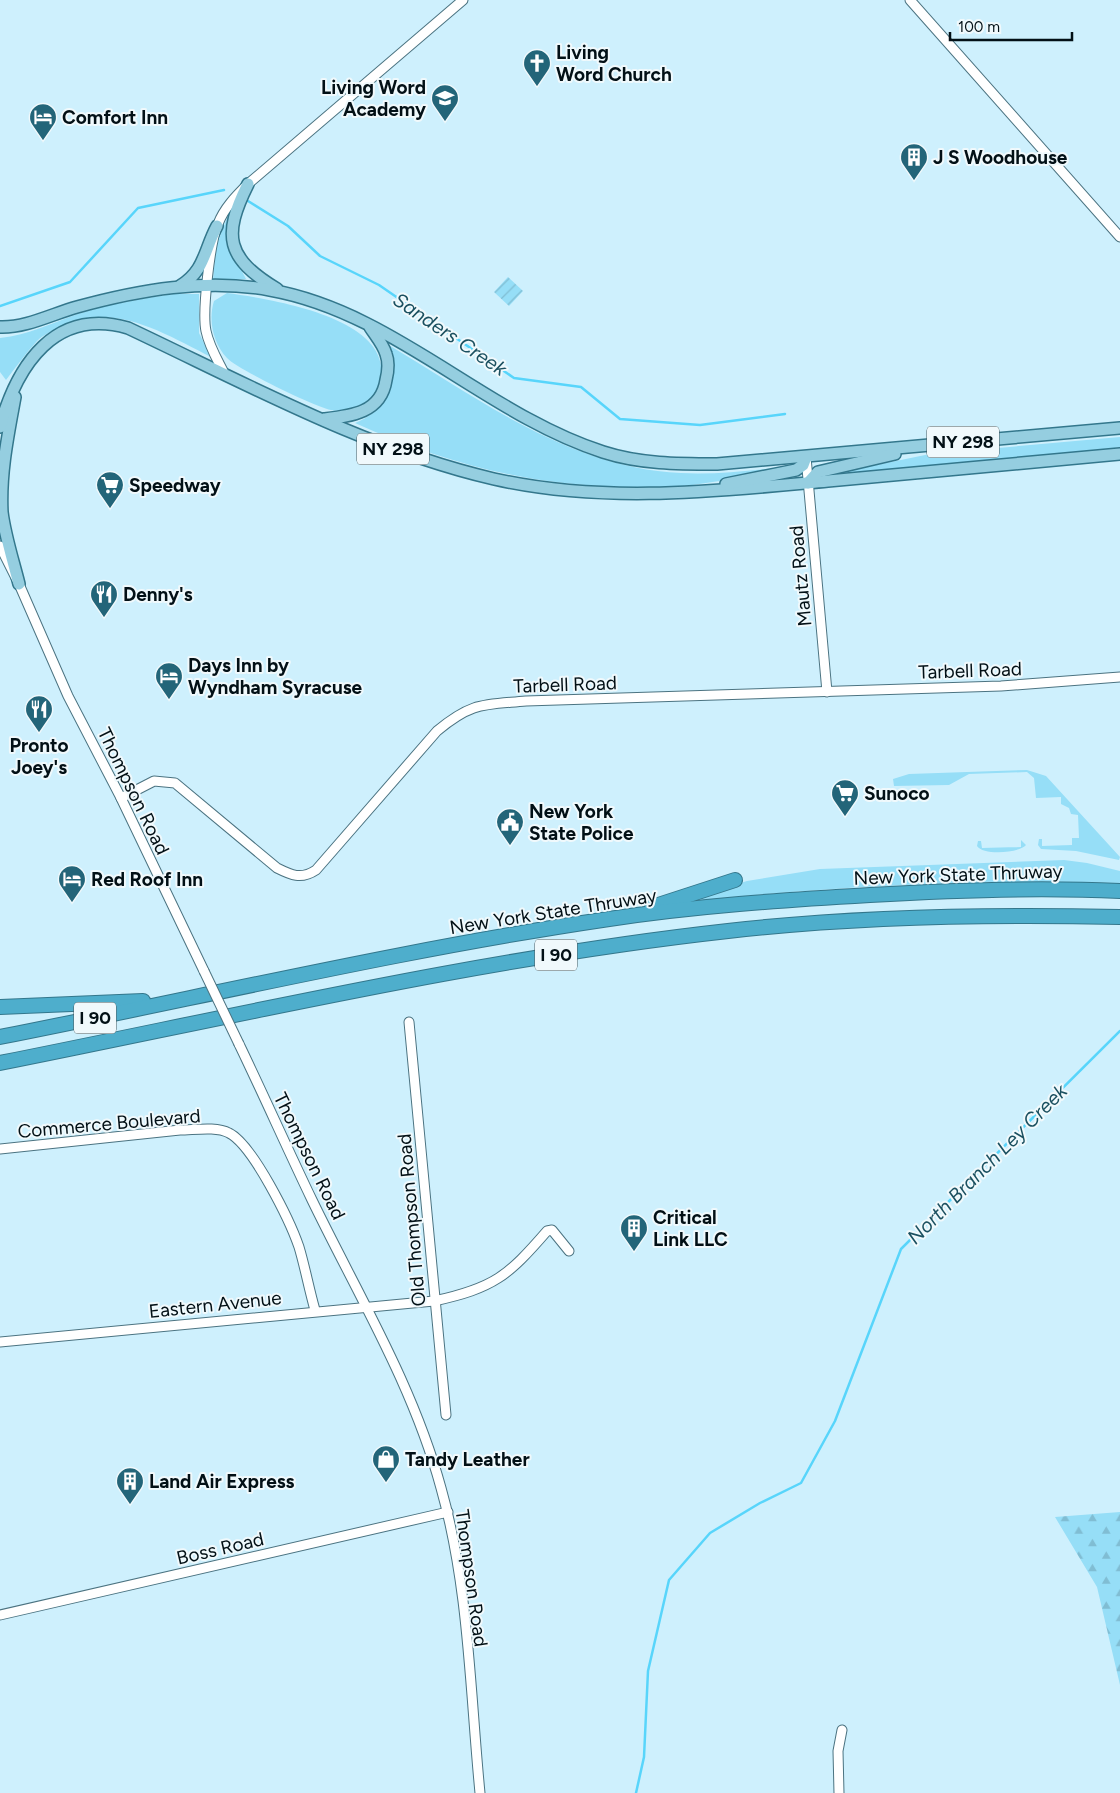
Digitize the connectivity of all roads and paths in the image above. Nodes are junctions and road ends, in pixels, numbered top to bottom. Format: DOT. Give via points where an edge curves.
graph roads {
  1 [pos="463,0"];
  2 [pos="910,0"];
  3 [pos="248,184"];
  4 [pos="217,226"];
  5 [pos="1120,237"];
  6 [pos="179,287"];
  7 [pos="208,287"];
  8 [pos="282,293"];
  9 [pos="105,299"];
  10 [pos="369,326"];
  11 [pos="0,327"];
  12 [pos="0,335"];
  13 [pos="224,373"];
  14 [pos="19,376"];
  15 [pos="0,415"];
  16 [pos="322,419"];
  17 [pos="0,428"];
  18 [pos="1120,428"];
  19 [pos="932,445"];
  20 [pos="1120,454"];
  21 [pos="806,457"];
  22 [pos="808,483"];
  23 [pos="681,493"];
  24 [pos="0,546"];
  25 [pos="0,557"];
  26 [pos="8,564"];
  27 [pos="19,584"];
  28 [pos="1120,677"];
  29 [pos="827,692"];
  30 [pos="121,798"];
  31 [pos="735,880"];
  32 [pos="1120,891"];
  33 [pos="1120,917"];
  34 [pos="605,919"];
  35 [pos="189,998"];
  36 [pos="0,1007"];
  37 [pos="409,1022"];
  38 [pos="0,1037"];
  39 [pos="0,1063"];
  40 [pos="0,1149"];
  41 [pos="569,1250"];
  42 [pos="434,1301"];
  43 [pos="367,1306"];
  44 [pos="315,1310"];
  45 [pos="0,1342"];
  46 [pos="446,1415"];
  47 [pos="448,1512"];
  48 [pos="0,1615"];
  49 [pos="842,1730"];
  50 [pos="480,1793"];
  51 [pos="839,1793"];
  1 -- 3 [label="street"];
  2 -- 5 [label="street"];
  3 -- 4 [label="street" via="233,199"];
  3 -- 8 [label="main road" via="235,212 232,239 244,265"];
  4 -- 6 [label="main road" via="198,271"];
  4 -- 7 [label="street"];
  6 -- 7 [label="main road, NY 298"];
  6 -- 9 [label="main road, NY 298"];
  7 -- 8 [label="main road, NY 298"];
  7 -- 13 [label="street" via="205,328 209,345"];
  8 -- 10 [label="main road, NY 298" via="333,308"];
  9 -- 11 [label="main road" via="20,325"];
  9 -- 12 [label="main road, NY 298" via="34,329"];
  10 -- 16 [label="main road" via="386,354 385,388 366,411"];
  10 -- 21 [label="main road, NY 298" via="556,434 602,452 673,464"];
  13 -- 14 [label="main road, NY 298" via="128,328 89,324 58,334 39,350"];
  13 -- 16 [label="main road, NY 298"];
  14 -- 17 [label="main road, NY 298" via="7,401"];
  14 -- 27 [label="main road" via="4,458 2,496 4,526"];
  15 -- 17 [label="main road"];
  16 -- 23 [label="main road, NY 298" via="391,448 496,479 580,491"];
  18 -- 19 [label="main road, NY 298"];
  19 -- 21 [label="main road, NY 298"];
  19 -- 22 [label="main road" via="818,472"];
  20 -- 22 [label="main road, NY 298"];
  21 -- 22 [label="street, Mautz Road"];
  21 -- 23 [label="main road" via="796,470"];
  22 -- 23 [label="main road, NY 298"];
  22 -- 29 [label="street, Mautz Road"];
  24 -- 26 [label="street, Thompson Road"];
  25 -- 26 [label="street, Thompson Road"];
  26 -- 27 [label="street, Thompson Road"];
  27 -- 30 [label="street, Thompson Road" via="68,696"];
  28 -- 29 [label="street, Tarbell Road" via="1001,686"];
  29 -- 30 [label="street, Tarbell Road" via="526,701 476,706 458,714 437,731 316,870 305,876 296,877 276,868 176,783 154,781"];
  30 -- 43 [label="street, Thompson Road, bridge" via="312,1200"];
  31 -- 34 [label="highway"];
  32 -- 34 [label="highway, New York State Thruway / I 90" via="914,892 767,902"];
  33 -- 39 [label="highway, I 90" via="908,918 796,924 655,940 403,983"];
  34 -- 35 [label="highway, New York State Thruway / I 90"];
  35 -- 36 [label="highway"];
  35 -- 38 [label="highway, New York State Thruway / I 90"];
  37 -- 42 [label="street, Old Thompson Road"];
  40 -- 44 [label="street, Commerce Boulevard" via="180,1130 228,1132 247,1147 292,1230"];
  41 -- 42 [label="street, Eastern Avenue" via="555,1232 547,1231 518,1264 486,1286"];
  42 -- 43 [label="street, Eastern Avenue"];
  42 -- 46 [label="street, Old Thompson Road"];
  43 -- 44 [label="street, Eastern Avenue"];
  43 -- 47 [label="street, Thompson Road" via="406,1386"];
  44 -- 45 [label="street, Eastern Avenue"];
  47 -- 48 [label="street, Boss Road"];
  47 -- 50 [label="street, Thompson Road" via="461,1586"];
  49 -- 51 [label="street" via="838,1751"];
}
